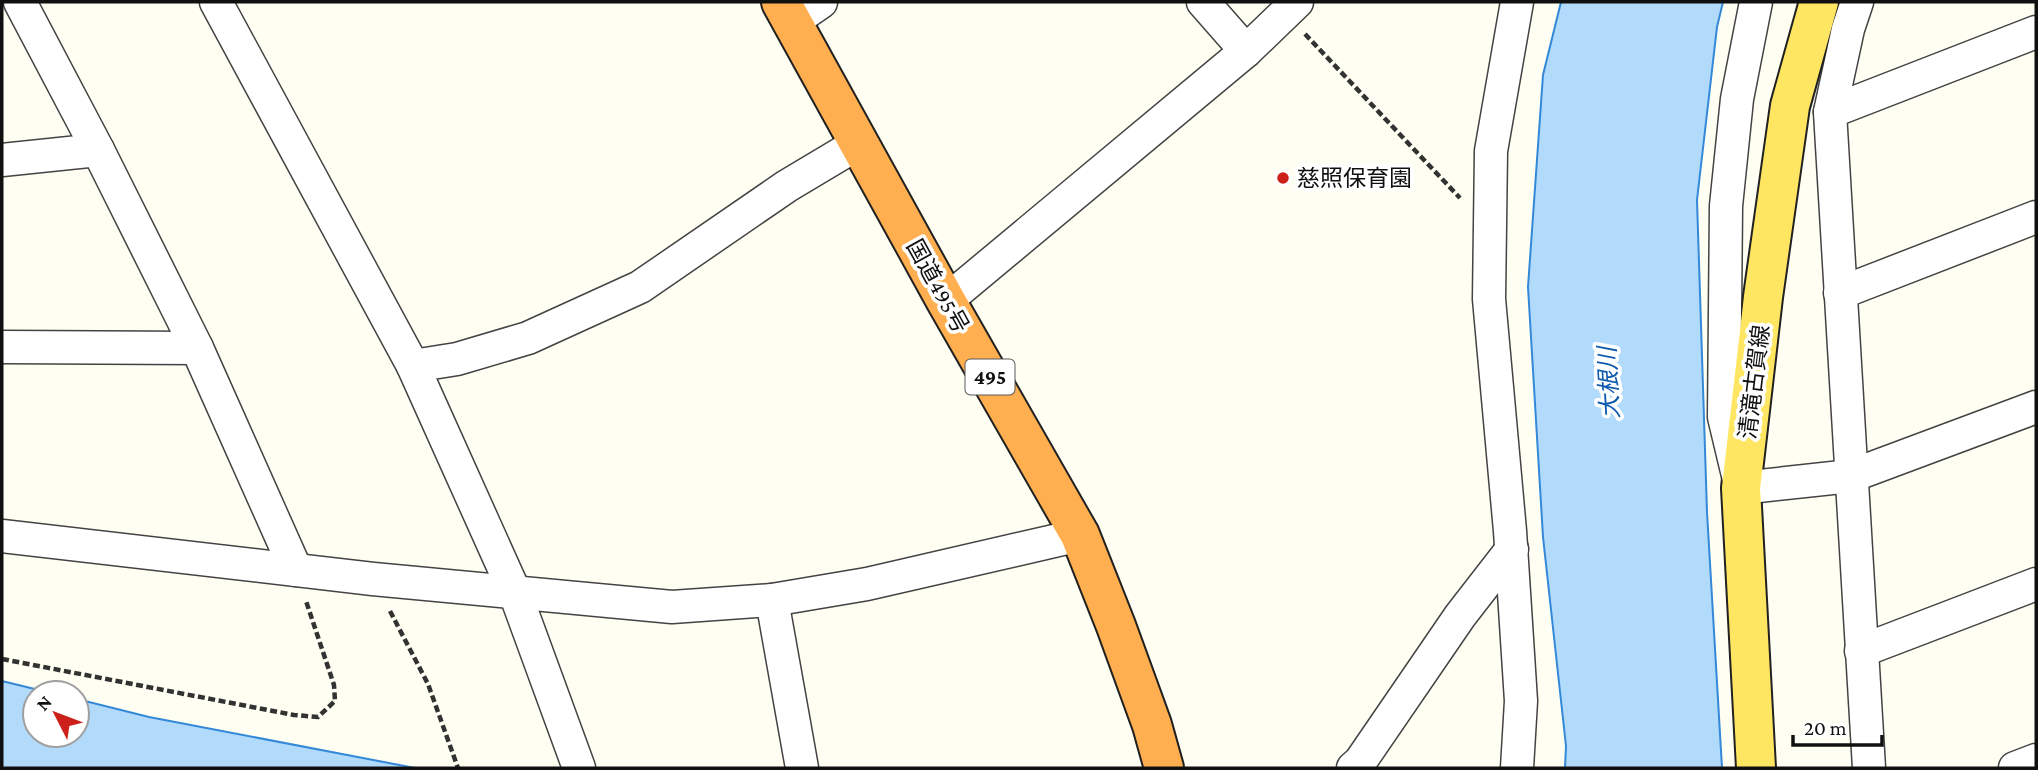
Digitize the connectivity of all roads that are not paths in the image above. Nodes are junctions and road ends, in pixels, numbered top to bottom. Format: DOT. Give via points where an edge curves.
graph roads {
  1 [pos="20,2"];
  2 [pos="216,2"];
  3 [pos="1203,2"];
  4 [pos="1517,2"];
  5 [pos="1756,2"];
  6 [pos="1819,2"];
  7 [pos="1857,2"];
  8 [pos="1291,8"];
  9 [pos="798,9"];
  10 [pos="2036,32"];
  11 [pos="1246,51"];
  12 [pos="1830,112"];
  13 [pos="859,143"];
  14 [pos="98,150"];
  15 [pos="2,160"];
  16 [pos="2036,217"];
  17 [pos="1840,293"];
  18 [pos="946,301"];
  19 [pos="2,347"];
  20 [pos="197,348"];
  21 [pos="412,366"];
  22 [pos="2036,407"];
  23 [pos="1851,477"];
  24 [pos="1741,488"];
  25 [pos="1080,535"];
  26 [pos="2,536"];
  27 [pos="1512,549"];
  28 [pos="296,570"];
  29 [pos="2036,584"];
  30 [pos="515,593"];
  31 [pos="772,600"];
  32 [pos="1861,651"];
  33 [pos="2036,760"];
  34 [pos="579,768"];
  35 [pos="802,768"];
  36 [pos="1164,768"];
  37 [pos="1353,768"];
  38 [pos="1517,768"];
  39 [pos="1756,768"];
  40 [pos="1869,768"];
  41 [pos="2015,768"];
  1 -- 14 [label="street"];
  2 -- 21 [label="street"];
  3 -- 11 [label="street"];
  4 -- 27 [label="street" via="1491,151 1489,299"];
  5 -- 24 [label="street" via="1737,100 1726,206 1724,417"];
  6 -- 24 [label="main road, 清滝古賀線" via="1790,106"];
  7 -- 12 [label="street"];
  8 -- 11 [label="street"];
  9 -- 13 [label="highway, 国道495号 / 495"];
  10 -- 12 [label="street"];
  11 -- 18 [label="street"];
  12 -- 17 [label="street"];
  13 -- 18 [label="highway, 国道495号 / 495"];
  13 -- 21 [label="street" via="787,186 640,287 528,338 457,359"];
  14 -- 15 [label="street"];
  14 -- 20 [label="street"];
  16 -- 17 [label="street"];
  17 -- 23 [label="street"];
  18 -- 25 [label="highway, 国道495号 / 495"];
  19 -- 20 [label="street"];
  20 -- 28 [label="street"];
  21 -- 30 [label="street"];
  22 -- 23 [label="street"];
  23 -- 24 [label="street"];
  23 -- 32 [label="street"];
  24 -- 39 [label="main road, 清滝古賀線"];
  25 -- 31 [label="street" via="867,584"];
  25 -- 36 [label="highway, 国道495号 / 495" via="1139,688"];
  26 -- 28 [label="street"];
  27 -- 37 [label="street"];
  27 -- 38 [label="street" via="1521,701"];
  28 -- 30 [label="street"];
  29 -- 32 [label="street"];
  30 -- 31 [label="street" via="672,607"];
  30 -- 34 [label="street"];
  31 -- 35 [label="street"];
  32 -- 40 [label="street"];
  33 -- 41 [label="street"];
}
